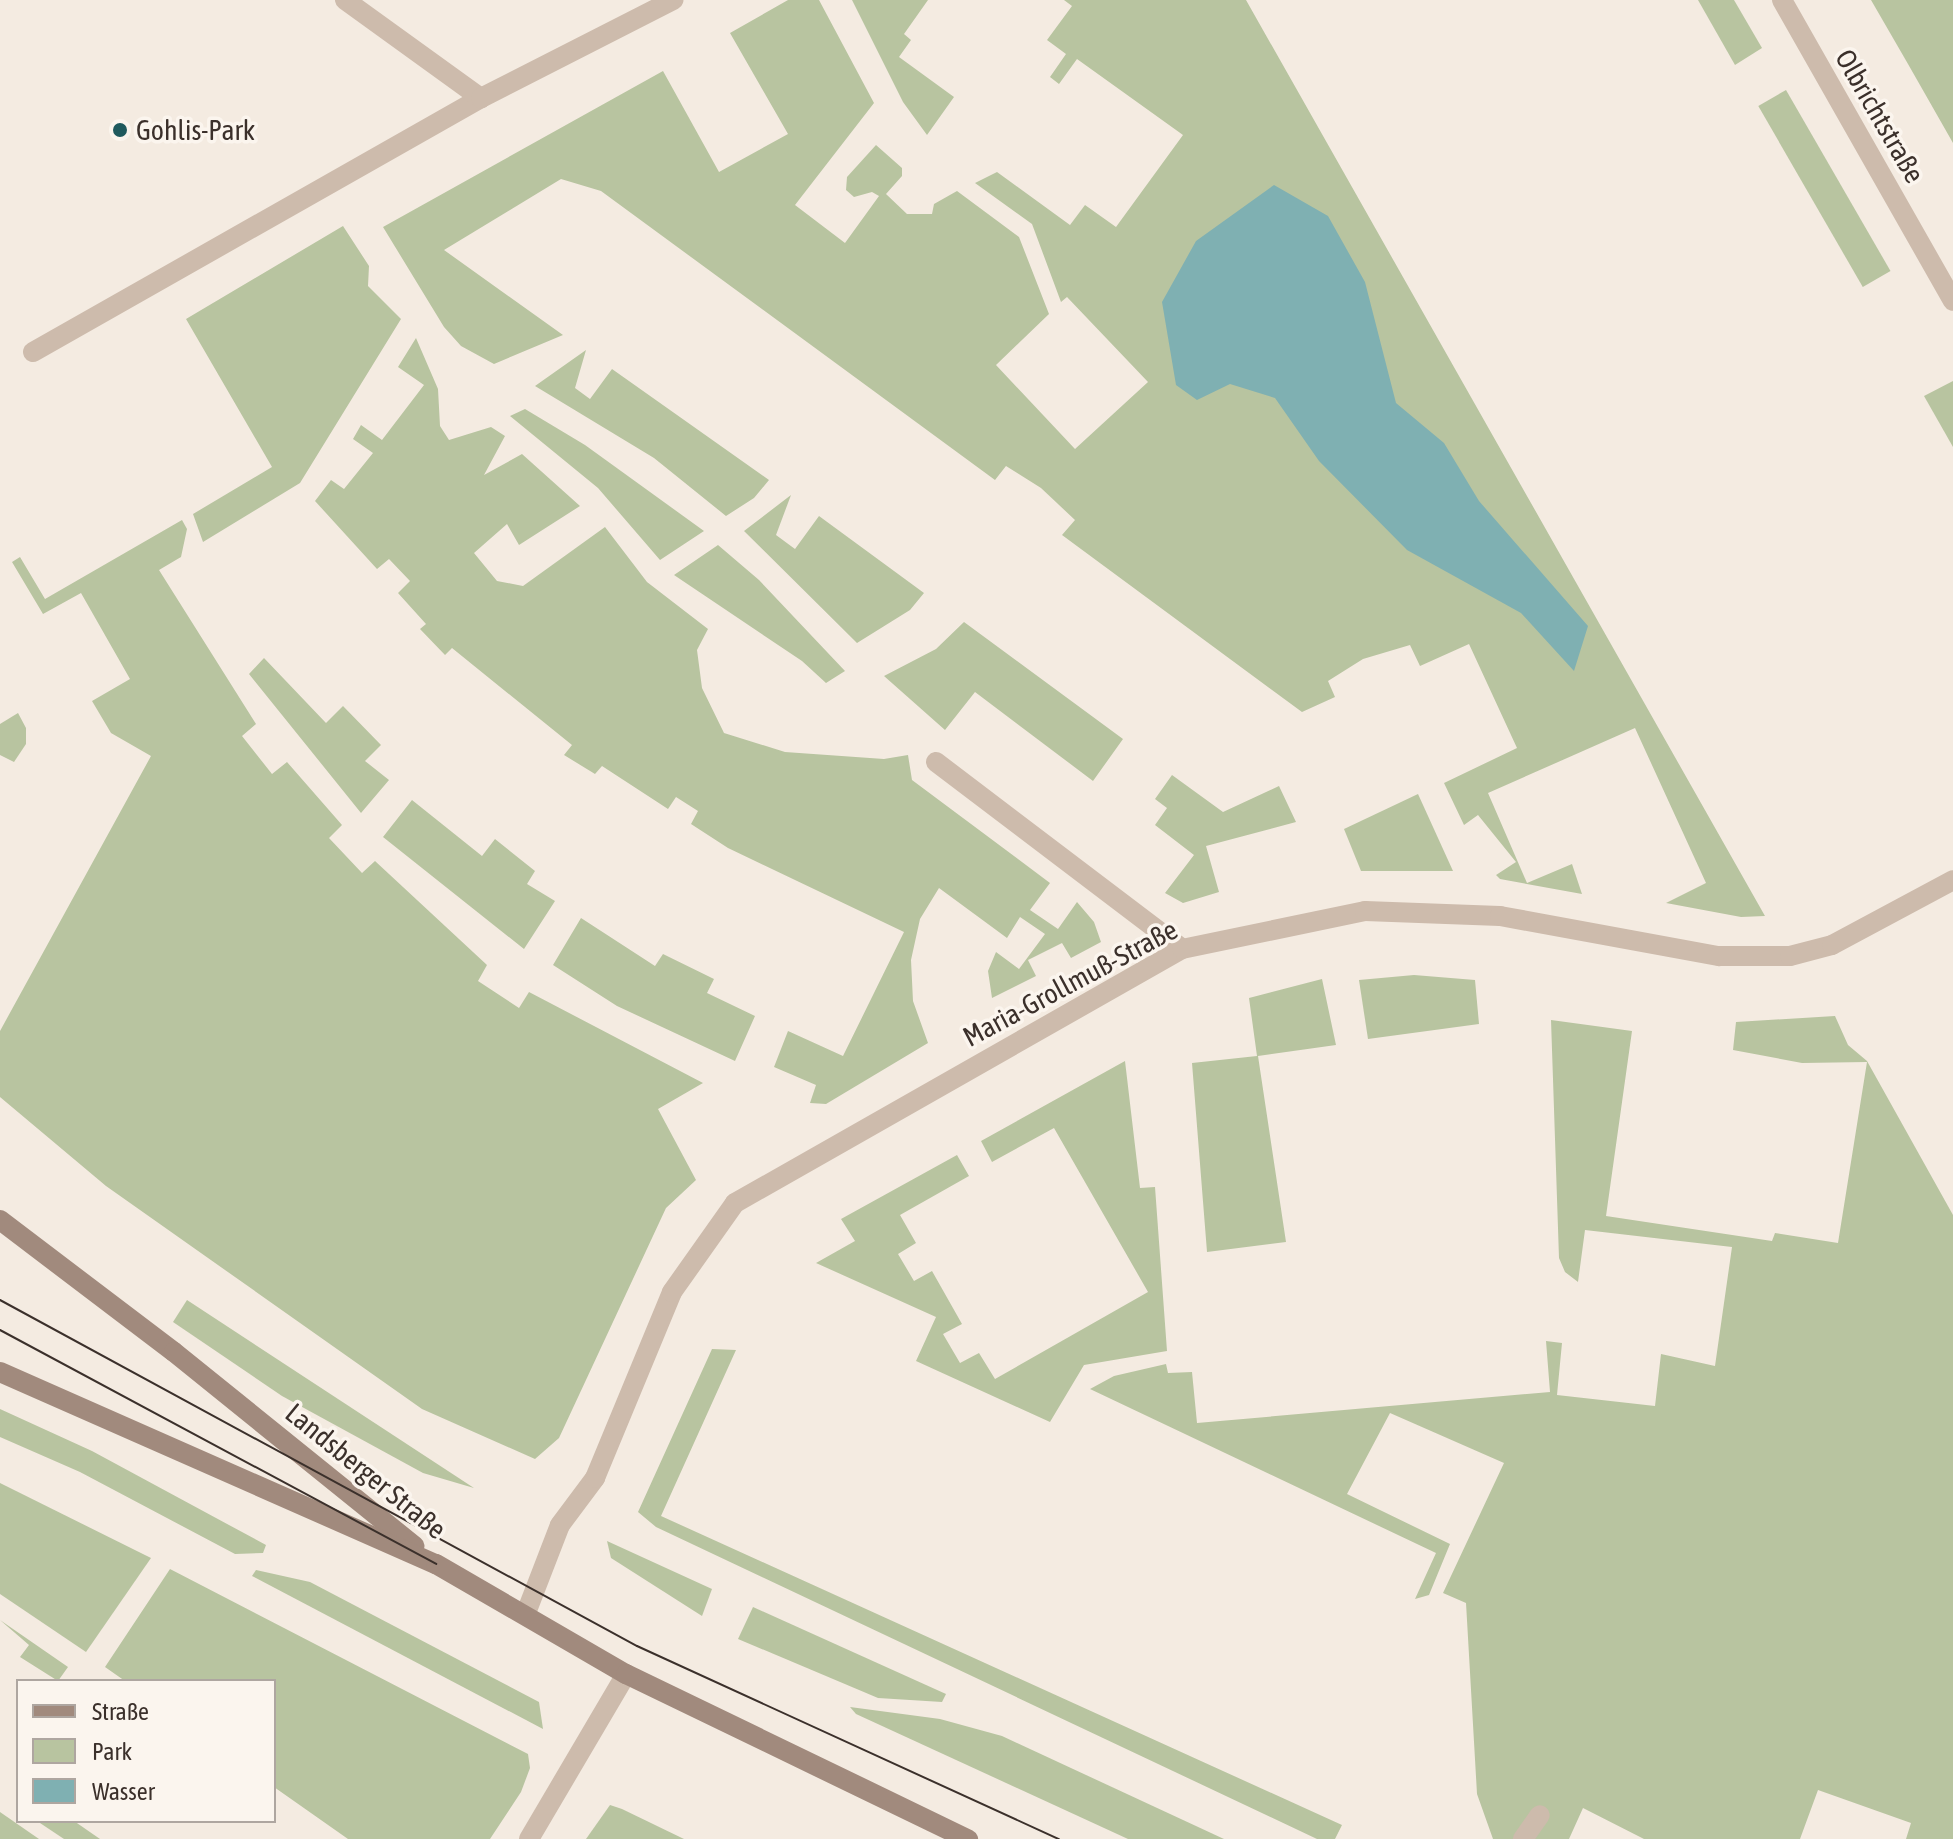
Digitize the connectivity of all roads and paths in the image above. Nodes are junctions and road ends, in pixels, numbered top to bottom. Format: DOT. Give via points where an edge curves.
graph roads {
  1 [pos="345,0"];
  2 [pos="673,0"];
  3 [pos="1782,0"];
  4 [pos="481,98"];
  5 [pos="1953,301"];
  6 [pos="33,352"];
  7 [pos="936,762"];
  8 [pos="1953,880"];
  9 [pos="1182,949"];
  10 [pos="0,1220"];
  11 [pos="0,1372"];
  12 [pos="436,1564"];
  13 [pos="526,1613"];
  14 [pos="626,1674"];
  15 [pos="1540,1815"];
  16 [pos="529,1839"];
  17 [pos="968,1839"];
  18 [pos="1523,1839"];
  1 -- 4 [label="street"];
  2 -- 4 [label="street"];
  3 -- 5 [label="street, Olbrichtstraße"];
  4 -- 6 [label="street"];
  7 -- 9 [label="street"];
  8 -- 9 [label="street, Maria-Grollmuß-Straße" via="1832,945 1790,956 1719,956 1500,916 1365,911"];
  9 -- 13 [label="street, Maria-Grollmuß-Straße" via="735,1203 672,1292 595,1478 560,1525"];
  10 -- 12 [label="street, Landsberger Straße" via="174,1352"];
  11 -- 12 [label="street, Landsberger Straße"];
  12 -- 13 [label="street"];
  13 -- 14 [label="street"];
  14 -- 16 [label="street"];
  14 -- 17 [label="street"];
  15 -- 18 [label="street"];
}
